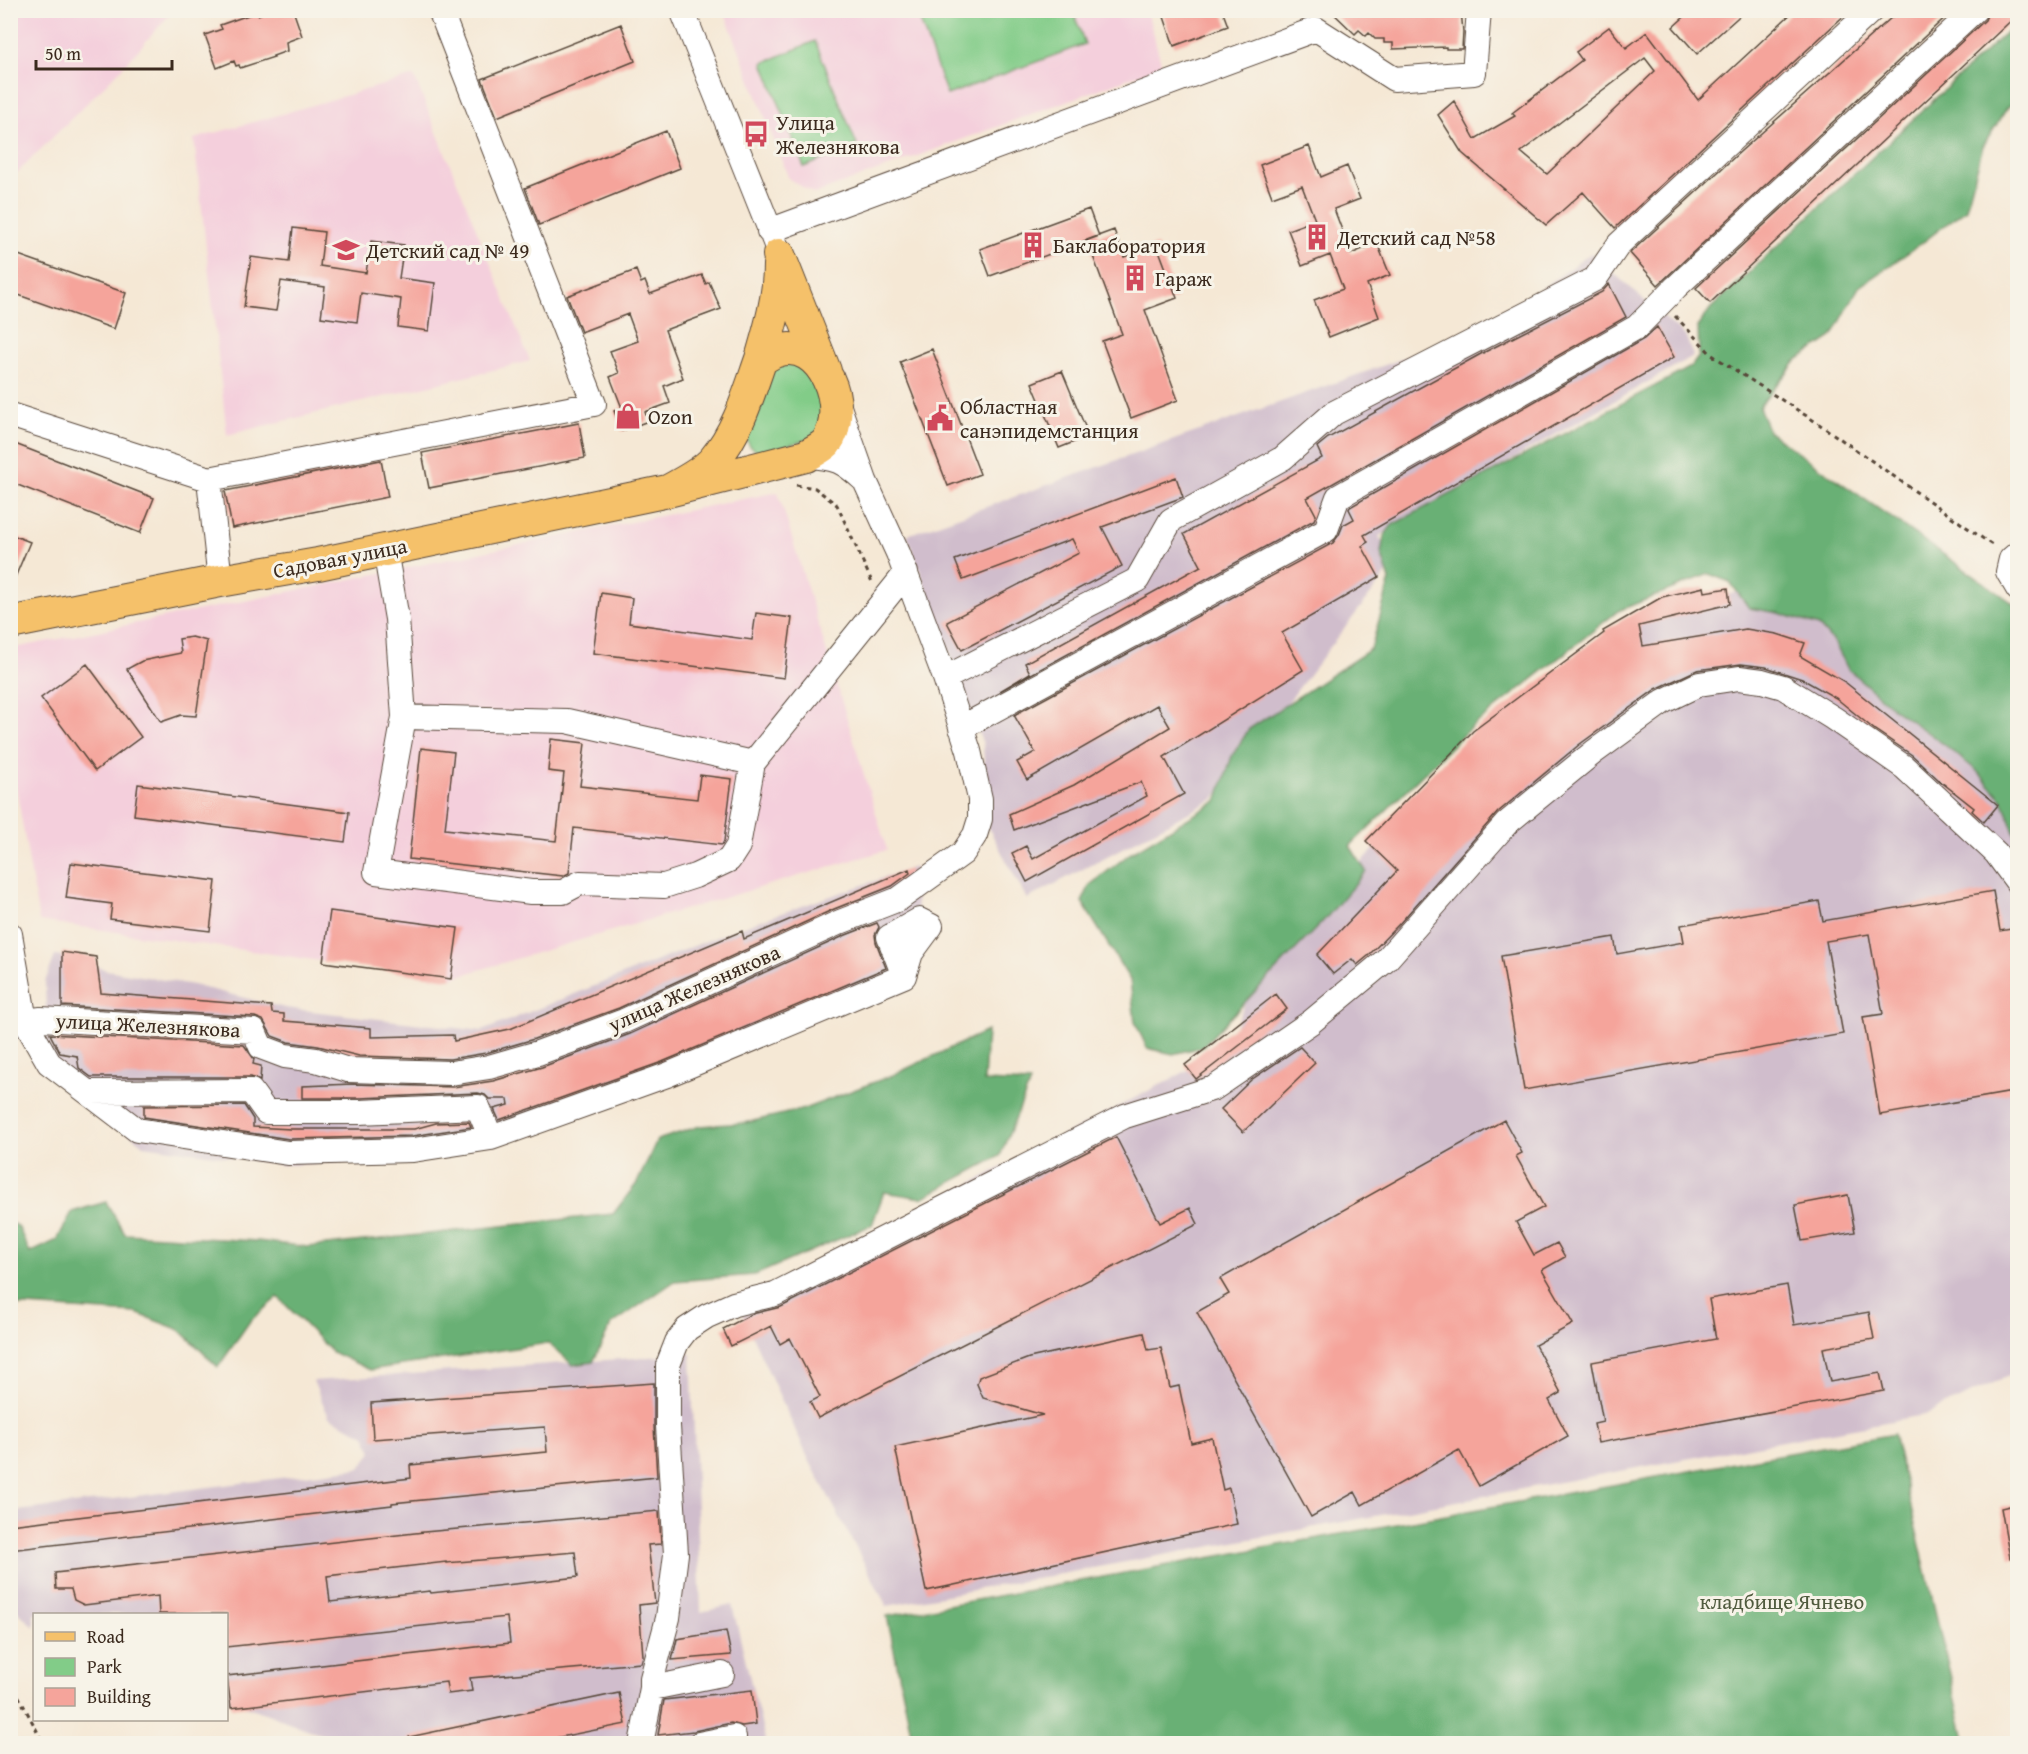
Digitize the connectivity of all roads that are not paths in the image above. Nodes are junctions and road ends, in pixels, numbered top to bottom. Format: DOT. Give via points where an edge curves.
graph roads {
  1 [pos="440,10"];
  2 [pos="682,10"];
  3 [pos="1479,10"];
  4 [pos="1872,10"];
  5 [pos="1975,10"];
  6 [pos="774,243"];
  7 [pos="761,359"];
  8 [pos="831,386"];
  9 [pos="10,415"];
  10 [pos="735,427"];
  11 [pos="807,456"];
  12 [pos="783,475"];
  13 [pos="209,479"];
  14 [pos="865,481"];
  15 [pos="668,491"];
  16 [pos="385,550"];
  17 [pos="2014,556"];
  18 [pos="906,573"];
  19 [pos="220,581"];
  20 [pos="2018,589"];
  21 [pos="10,623"];
  22 [pos="945,678"];
  23 [pos="404,717"];
  24 [pos="961,728"];
  25 [pos="753,764"];
  26 [pos="2018,883"];
  27 [pos="10,934"];
  28 [pos="904,976"];
  29 [pos="26,1021"];
  30 [pos="89,1092"];
  31 [pos="491,1138"];
  32 [pos="722,1674"];
  33 [pos="652,1688"];
  34 [pos="734,1737"];
  35 [pos="641,1743"];
  36 [pos="699,1743"];
  1 -- 13 [label="street" via="594,404"];
  2 -- 6 [label="street, улица Железнякова"];
  3 -- 6 [label="street" via="1474,73 1394,79 1316,29"];
  4 -- 22 [label="street" via="1619,244 1595,279 1335,413 1283,458 1171,520 1137,580"];
  5 -- 24 [label="street" via="1637,327 1338,497 1326,530"];
  6 -- 7 [label="main road, улица Железнякова" via="779,284"];
  6 -- 8 [label="main road, улица Железнякова"];
  7 -- 8 [label="main road" via="778,350 795,350 810,356"];
  7 -- 10 [label="main road"];
  8 -- 11 [label="main road" via="834,425 825,444"];
  8 -- 14 [label="street, улица Железнякова"];
  9 -- 13 [label="street"];
  10 -- 12 [label="main road" via="743,452"];
  10 -- 15 [label="main road" via="714,461"];
  11 -- 12 [label="main road"];
  11 -- 14 [label="street, улица Железнякова" via="830,457"];
  12 -- 15 [label="main road, Садовая улица"];
  13 -- 19 [label="street"];
  14 -- 18 [label="street, улица Железнякова"];
  15 -- 16 [label="main road, Садовая улица"];
  16 -- 19 [label="main road, Садовая улица"];
  16 -- 23 [label="street" via="397,619"];
  17 -- 20 [label="street" via="2008,572"];
  18 -- 22 [label="street, улица Железнякова"];
  18 -- 25 [label="street"];
  19 -- 21 [label="main road, Садовая улица"];
  22 -- 24 [label="street, улица Железнякова"];
  23 -- 25 [label="street" via="567,721"];
  23 -- 25 [label="street" via="376,872 531,892 563,892 580,883 664,886 729,860 738,846"];
  24 -- 29 [label="street, улица Железнякова" via="980,799 975,835 963,853 899,899 624,1021 538,1053 451,1073 348,1070 261,1047 254,1031"];
  26 -- 33 [label="street" via="1996,854 1904,767 1783,687 1739,678 1699,684 1664,701 1507,823 1386,960 1311,1022 1214,1088 1125,1116 775,1294 734,1304 687,1329 668,1365 676,1554 668,1618"];
  27 -- 29 [label="street"];
  28 -- 31 [label="street" via="667,1075"];
  29 -- 30 [label="street" via="49,1063"];
  30 -- 31 [label="street" via="137,1130 288,1153 413,1150"];
  30 -- 31 [label="street" via="251,1091 266,1112 477,1107"];
  32 -- 33 [label="street"];
  33 -- 35 [label="street"];
  34 -- 36 [label="street"];
}
